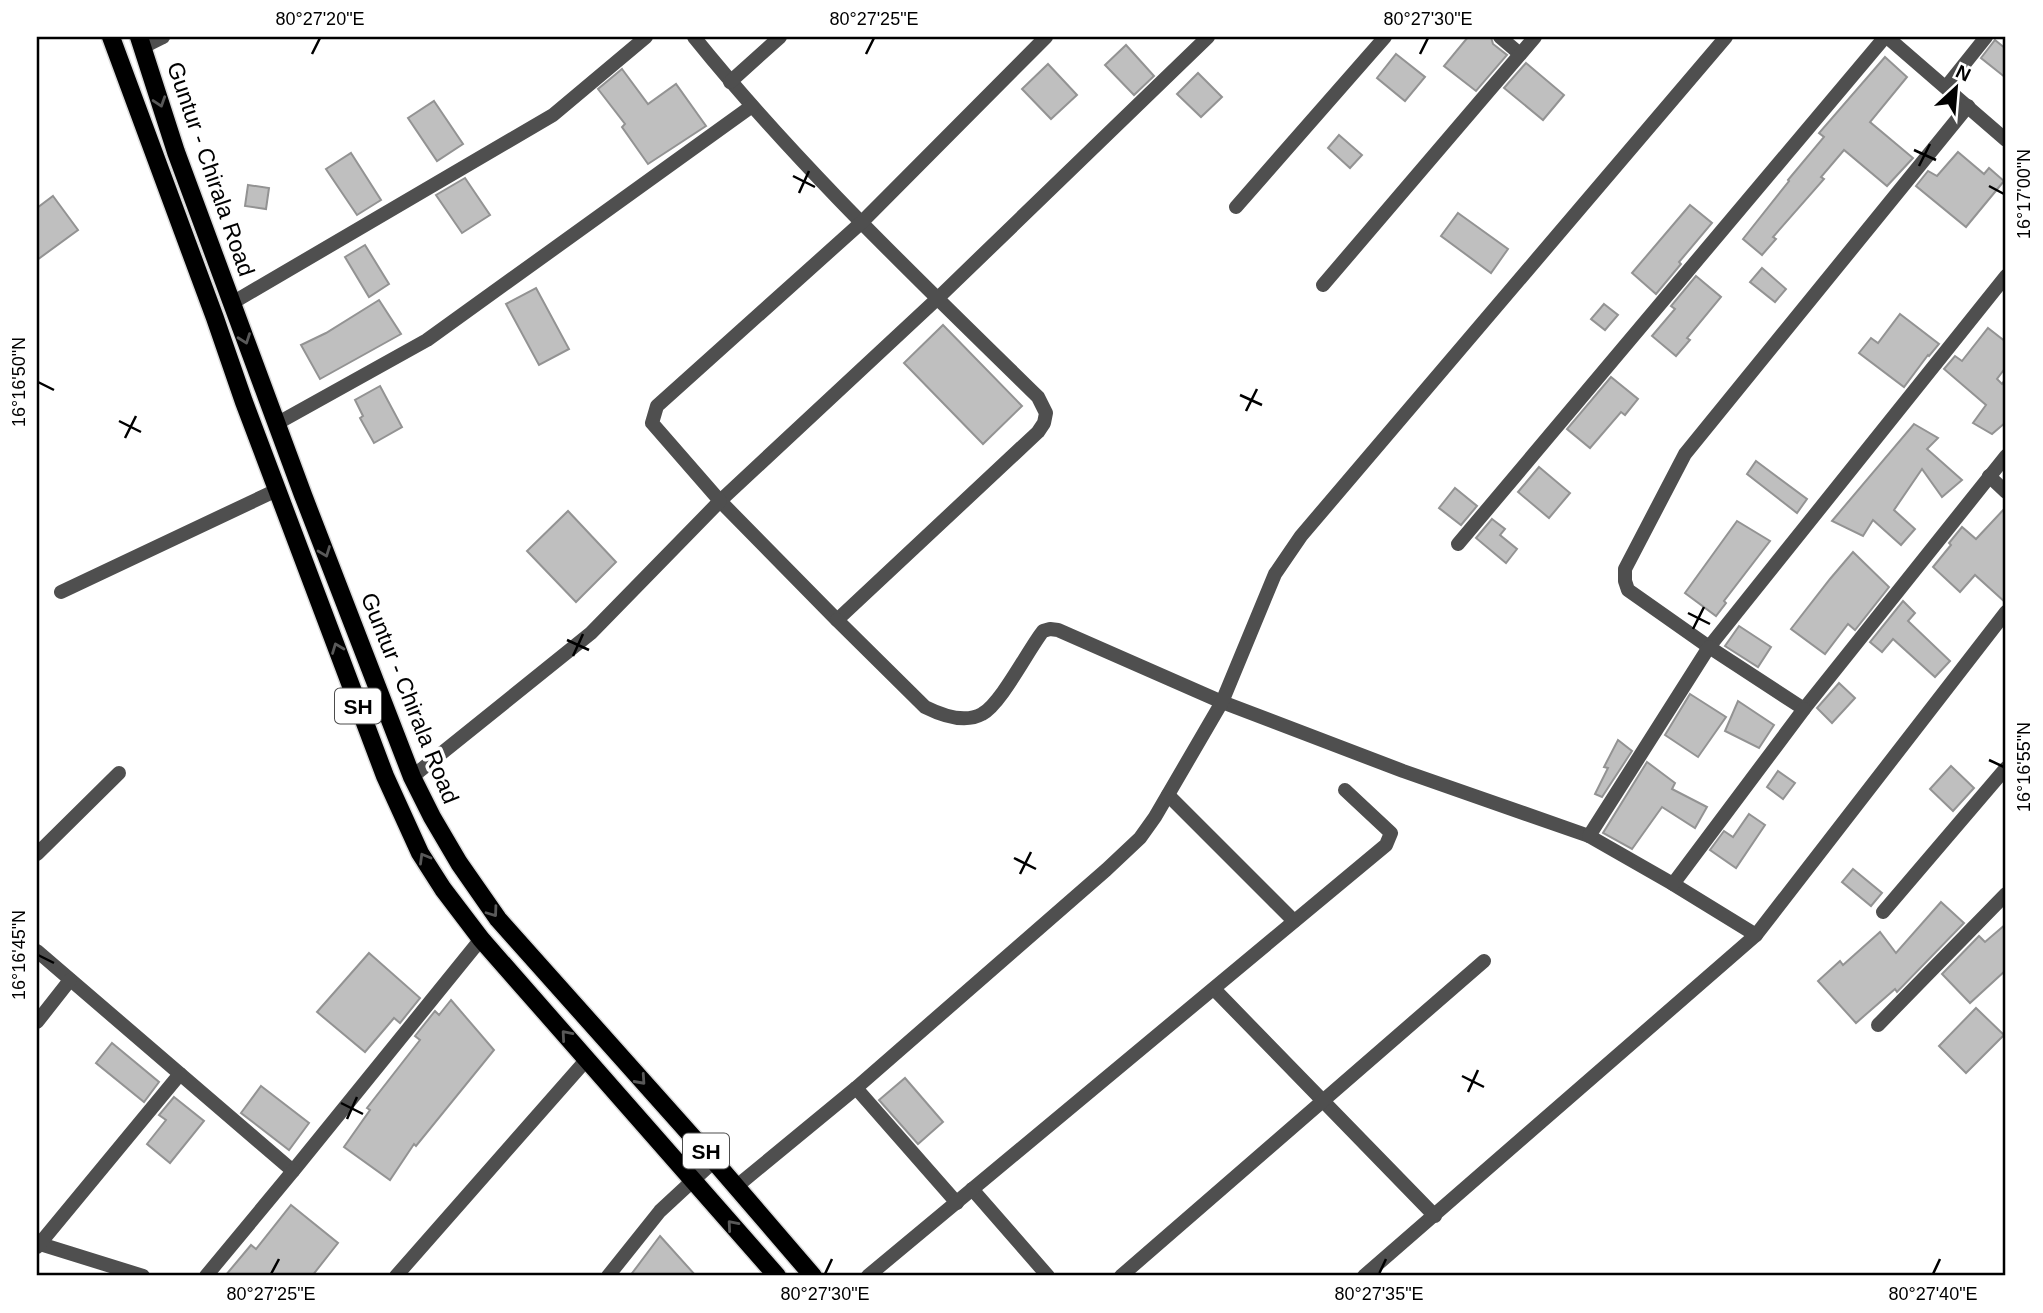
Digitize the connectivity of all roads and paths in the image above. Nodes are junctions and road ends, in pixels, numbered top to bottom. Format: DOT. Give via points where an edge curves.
graph roads {
  1 [pos="111,37"];
  2 [pos="163,37"];
  3 [pos="646,37"];
  4 [pos="694,37"];
  5 [pos="780,37"];
  6 [pos="1046,37"];
  7 [pos="1208,37"];
  8 [pos="1385,37"];
  9 [pos="1500,37"];
  10 [pos="1535,37"];
  11 [pos="1726,37"];
  12 [pos="1886,37"];
  13 [pos="1986,37"];
  14 [pos="141,42"];
  15 [pos="1520,54"];
  16 [pos="730,82"];
  17 [pos="1946,87"];
  18 [pos="752,106"];
  19 [pos="1968,106"];
  20 [pos="2006,140"];
  21 [pos="1236,207"];
  22 [pos="862,222"];
  23 [pos="2006,276"];
  24 [pos="1323,285"];
  25 [pos="937,298"];
  26 [pos="232,303"];
  27 [pos="276,424"];
  28 [pos="2006,456"];
  29 [pos="1989,476"];
  30 [pos="277,490"];
  31 [pos="2006,492"];
  32 [pos="720,501"];
  33 [pos="1458,544"];
  34 [pos="61,592"];
  35 [pos="2006,612"];
  36 [pos="836,620"];
  37 [pos="1709,647"];
  38 [pos="1222,702"];
  39 [pos="1804,709"];
  40 [pos="2006,768"];
  41 [pos="120,773"];
  42 [pos="412,777"];
  43 [pos="1345,790"];
  44 [pos="1168,795"];
  45 [pos="1589,836"];
  46 [pos="37,854"];
  47 [pos="1673,884"];
  48 [pos="2006,894"];
  49 [pos="1882,912"];
  50 [pos="1294,921"];
  51 [pos="1756,935"];
  52 [pos="481,939"];
  53 [pos="37,951"];
  54 [pos="1484,961"];
  55 [pos="70,980"];
  56 [pos="1214,989"];
  57 [pos="37,1021"];
  58 [pos="1878,1025"];
  59 [pos="587,1059"];
  60 [pos="180,1074"];
  61 [pos="856,1088"];
  62 [pos="1322,1100"];
  63 [pos="715,1161"];
  64 [pos="293,1171"];
  65 [pos="693,1180"];
  66 [pos="737,1186"];
  67 [pos="972,1189"];
  68 [pos="957,1203"];
  69 [pos="1435,1216"];
  70 [pos="38,1245"];
  71 [pos="143,1276"];
  72 [pos="206,1276"];
  73 [pos="396,1276"];
  74 [pos="607,1276"];
  75 [pos="776,1276"];
  76 [pos="813,1276"];
  77 [pos="867,1276"];
  78 [pos="1048,1276"];
  79 [pos="1121,1276"];
  80 [pos="1364,1276"];
  1 -- 30 [label="main road, Guntur - Chirala Road / SH"];
  2 -- 14 [label="street"];
  3 -- 26 [label="street" via="553,115"];
  4 -- 16 [label="street"];
  5 -- 16 [label="street"];
  6 -- 22 [label="street"];
  7 -- 25 [label="street"];
  8 -- 21 [label="street"];
  9 -- 15 [label="street"];
  10 -- 15 [label="street"];
  11 -- 38 [label="street" via="1301,536 1275,574"];
  12 -- 17 [label="street"];
  12 -- 33 [label="street"];
  13 -- 17 [label="street"];
  14 -- 26 [label="main road, Guntur - Chirala Road / SH, one-way"];
  15 -- 24 [label="street"];
  16 -- 18 [label="street"];
  17 -- 19 [label="street"];
  18 -- 22 [label="street"];
  18 -- 27 [label="street" via="427,340"];
  19 -- 20 [label="street"];
  19 -- 37 [label="street" via="1685,454 1625,569 1628,590"];
  22 -- 25 [label="street"];
  22 -- 32 [label="street" via="657,406 652,423"];
  23 -- 37 [label="street"];
  25 -- 32 [label="street"];
  25 -- 36 [label="street" via="1038,397 1046,413 1044,423"];
  26 -- 27 [label="main road, Guntur - Chirala Road / SH, one-way"];
  27 -- 42 [label="main road, Guntur - Chirala Road / SH, one-way"];
  28 -- 29 [label="street"];
  29 -- 31 [label="street"];
  29 -- 39 [label="street"];
  30 -- 34 [label="street"];
  52 -- 30 [label="main road, Guntur - Chirala Road / SH, one-way" via="443,890 401,813"];
  32 -- 36 [label="street"];
  32 -- 42 [label="street" via="592,633"];
  35 -- 51 [label="street"];
  36 -- 38 [label="street" via="912,696 943,716 982,715 1043,631 1049,629"];
  37 -- 39 [label="street"];
  37 -- 45 [label="street"];
  38 -- 44 [label="street"];
  38 -- 45 [label="street"];
  39 -- 47 [label="street"];
  40 -- 49 [label="street"];
  41 -- 46 [label="street"];
  42 -- 63 [label="main road, Guntur - Chirala Road / SH, one-way" via="458,863 498,919"];
  43 -- 50 [label="street" via="1386,827 1390,839"];
  44 -- 50 [label="street"];
  44 -- 61 [label="street" via="1148,828 1106,870"];
  45 -- 47 [label="street"];
  47 -- 51 [label="street"];
  48 -- 58 [label="street"];
  50 -- 56 [label="street"];
  51 -- 69 [label="street"];
  59 -- 52 [label="main road, Guntur - Chirala Road / SH, one-way"];
  52 -- 64 [label="street"];
  53 -- 55 [label="street"];
  54 -- 62 [label="street"];
  55 -- 57 [label="street"];
  55 -- 60 [label="street"];
  56 -- 62 [label="street"];
  56 -- 67 [label="street"];
  59 -- 65 [label="main road, Guntur - Chirala Road / SH"];
  59 -- 73 [label="street"];
  60 -- 64 [label="street"];
  60 -- 70 [label="street"];
  61 -- 66 [label="street"];
  61 -- 68 [label="street"];
  62 -- 69 [label="street"];
  62 -- 79 [label="street"];
  63 -- 65 [label="street"];
  63 -- 66 [label="main road, Guntur - Chirala Road / SH"];
  64 -- 72 [label="street"];
  65 -- 74 [label="street" via="641,1232"];
  75 -- 65 [label="main road, Guntur - Chirala Road / SH, one-way"];
  66 -- 76 [label="main road, Guntur - Chirala Road / SH"];
  67 -- 68 [label="street"];
  67 -- 78 [label="street"];
  68 -- 77 [label="street"];
  69 -- 80 [label="street"];
  70 -- 71 [label="street"];
}
